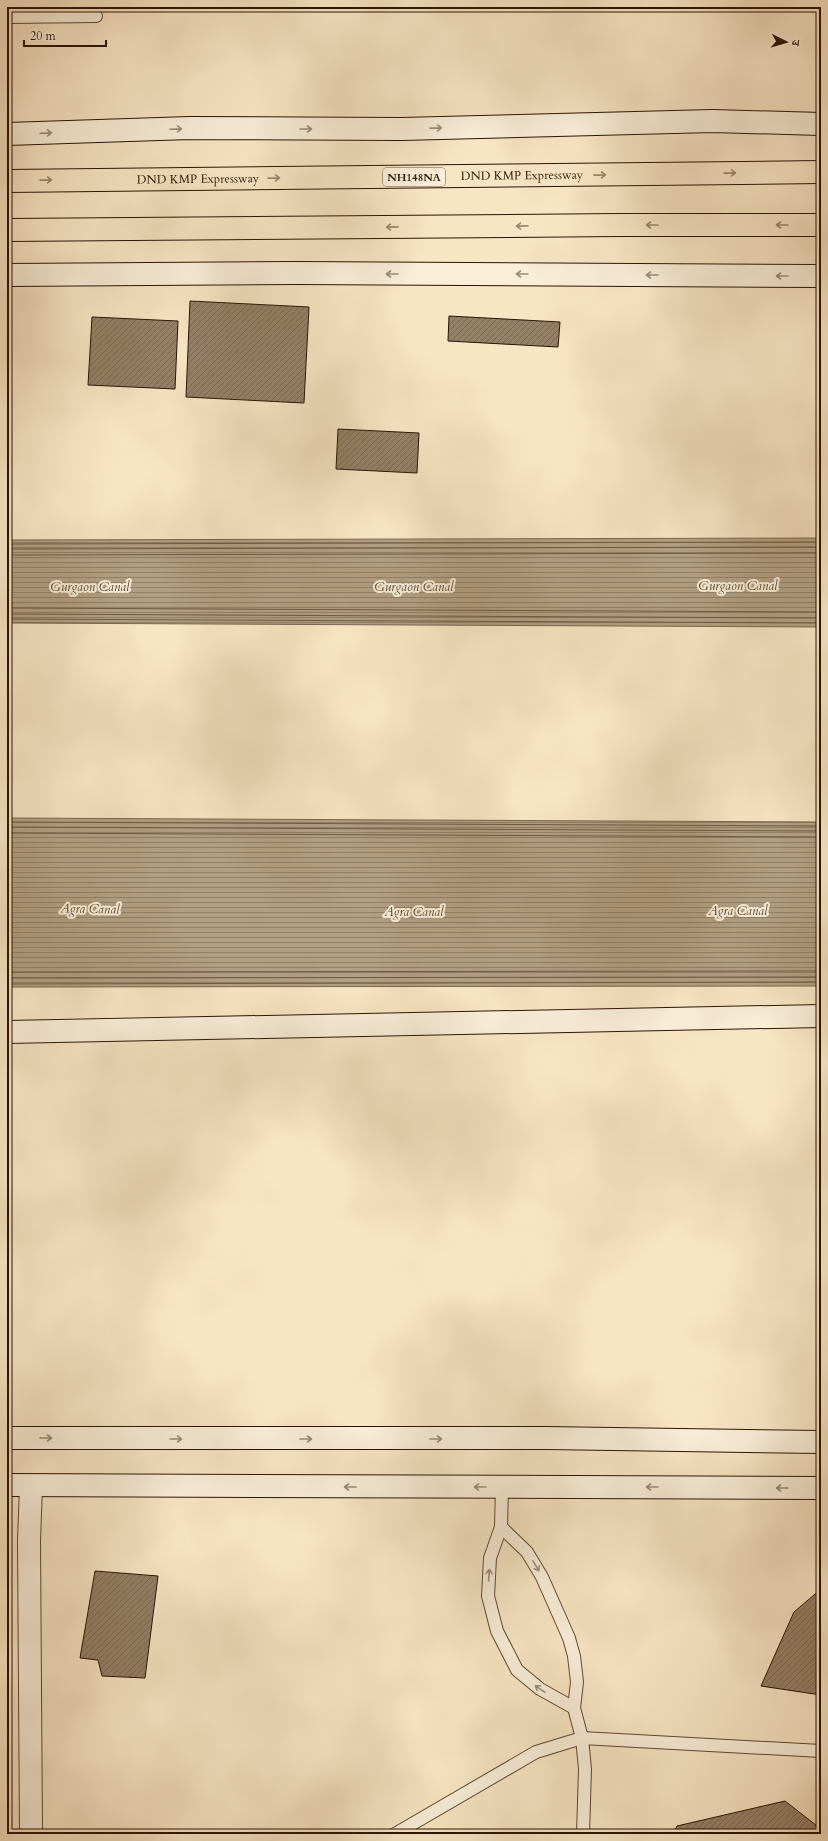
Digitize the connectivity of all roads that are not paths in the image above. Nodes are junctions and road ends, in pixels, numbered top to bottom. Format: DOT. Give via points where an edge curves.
graph roads {
  1 [pos="96,16"];
  2 [pos="7,17"];
  3 [pos="821,124"];
  4 [pos="7,134"];
  5 [pos="821,172"];
  6 [pos="7,181"];
  7 [pos="821,225"];
  8 [pos="7,230"];
  9 [pos="7,275"];
  10 [pos="821,276"];
  11 [pos="821,1016"];
  12 [pos="7,1032"];
  13 [pos="7,1438"];
  14 [pos="821,1442"];
  15 [pos="7,1485"];
  16 [pos="31,1486"];
  17 [pos="502,1487"];
  18 [pos="821,1488"];
  19 [pos="501,1527"];
  20 [pos="574,1708"];
  21 [pos="582,1738"];
  22 [pos="821,1751"];
  23 [pos="31,1834"];
  24 [pos="394,1834"];
  25 [pos="583,1834"];
  1 -- 2 [label="lane"];
  4 -- 3 [label="street, one-way" via="190,128 401,129 713,121"];
  6 -- 5 [label="highway, DND KMP Expressway / NH148NA, one-way"];
  7 -- 8 [label="highway, one-way"];
  10 -- 9 [label="street, one-way" via="297,273"];
  11 -- 12 [label="street"];
  13 -- 14 [label="street, one-way" via="546,1438"];
  15 -- 16 [label="street"];
  17 -- 16 [label="street, one-way"];
  16 -- 23 [label="street"];
  18 -- 17 [label="street, one-way"];
  17 -- 19 [label="lane"];
  19 -- 20 [label="lane, one-way" via="527,1552 542,1577 569,1638 577,1682"];
  20 -- 19 [label="lane, one-way" via="540,1689 517,1670 497,1631 488,1596 490,1558"];
  20 -- 21 [label="lane"];
  21 -- 22 [label="lane"];
  21 -- 24 [label="lane" via="536,1752"];
  21 -- 25 [label="lane" via="585,1769"];
}
